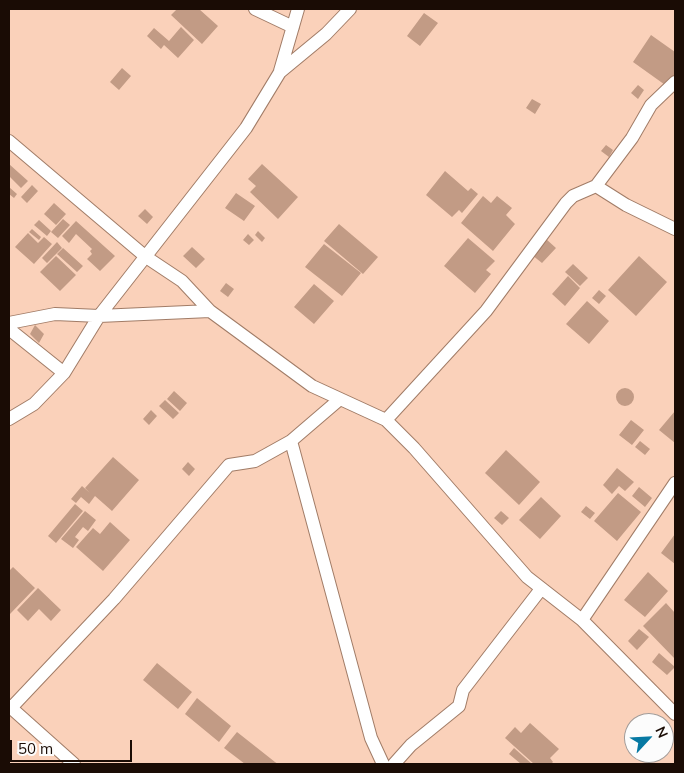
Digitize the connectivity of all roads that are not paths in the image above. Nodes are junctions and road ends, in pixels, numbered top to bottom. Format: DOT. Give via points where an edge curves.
graph roads {
  1 [pos="255,9"];
  2 [pos="298,9"];
  3 [pos="350,9"];
  4 [pos="293,27"];
  5 [pos="280,72"];
  6 [pos="675,82"];
  7 [pos="9,141"];
  8 [pos="596,186"];
  9 [pos="675,229"];
  10 [pos="146,257"];
  11 [pos="210,311"];
  12 [pos="99,316"];
  13 [pos="9,323"];
  14 [pos="9,329"];
  15 [pos="64,373"];
  16 [pos="340,399"];
  17 [pos="9,419"];
  18 [pos="386,420"];
  19 [pos="291,441"];
  20 [pos="675,483"];
  21 [pos="541,589"];
  22 [pos="582,620"];
  23 [pos="10,707"];
  24 [pos="675,714"];
  25 [pos="74,764"];
  26 [pos="383,764"];
  27 [pos="394,764"];
  1 -- 4 [label="street"];
  2 -- 4 [label="street"];
  3 -- 5 [label="street" via="326,34"];
  4 -- 5 [label="street"];
  5 -- 10 [label="street" via="246,128"];
  6 -- 8 [label="street" via="651,105 632,138"];
  7 -- 10 [label="street"];
  8 -- 9 [label="street"];
  8 -- 18 [label="street" via="566,202 486,310"];
  10 -- 11 [label="street" via="182,280"];
  10 -- 12 [label="street"];
  11 -- 12 [label="street"];
  11 -- 16 [label="street" via="312,386"];
  12 -- 13 [label="street" via="55,314"];
  12 -- 15 [label="street"];
  14 -- 15 [label="street"];
  15 -- 17 [label="street" via="34,404"];
  16 -- 18 [label="street"];
  16 -- 19 [label="street"];
  18 -- 21 [label="street" via="526,577"];
  19 -- 23 [label="street" via="255,461 229,465 114,599"];
  19 -- 26 [label="street" via="371,738"];
  20 -- 22 [label="street"];
  21 -- 22 [label="street"];
  21 -- 27 [label="street" via="463,690 459,706 411,745"];
  22 -- 24 [label="street"];
  23 -- 25 [label="street"];
}
